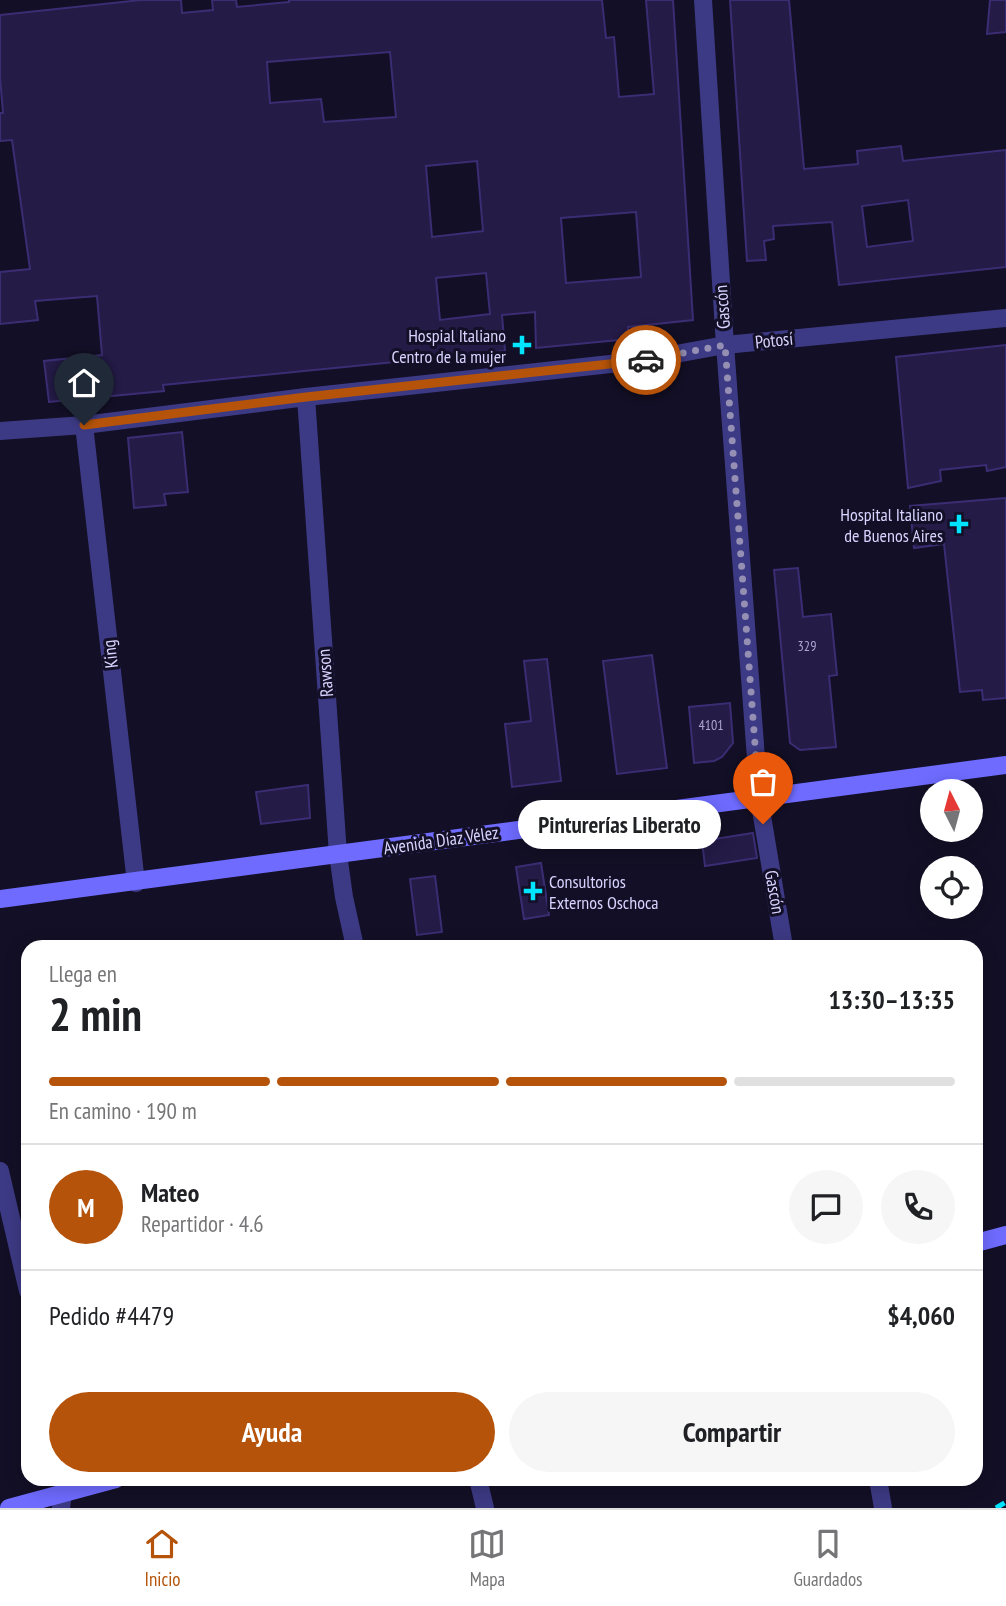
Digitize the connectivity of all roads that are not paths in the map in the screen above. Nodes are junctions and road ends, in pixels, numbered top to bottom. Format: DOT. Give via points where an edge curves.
graph roads {
  1 [pos="703,0"];
  2 [pos="1006,318"];
  3 [pos="725,345"];
  4 [pos="306,397"];
  5 [pos="84,425"];
  6 [pos="0,431"];
  7 [pos="1006,765"];
  8 [pos="759,798"];
  9 [pos="338,854"];
  10 [pos="136,883"];
  11 [pos="0,899"];
  12 [pos="353,940"];
  13 [pos="783,940"];
  14 [pos="0,1171"];
  15 [pos="1006,1235"];
  16 [pos="983,1240"];
  17 [pos="21,1262"];
  18 [pos="90,1486"];
  19 [pos="480,1486"];
  20 [pos="879,1486"];
  21 [pos="63,1493"];
  22 [pos="9,1508"];
  23 [pos="485,1508"];
  24 [pos="883,1508"];
  1 -- 3 [label="street, Gascón"];
  2 -- 3 [label="street, Potosí"];
  3 -- 4 [label="street, Potosí" via="638,361"];
  3 -- 8 [label="street, Gascón"];
  4 -- 5 [label="street, Potosí"];
  4 -- 9 [label="street, Rawson"];
  5 -- 6 [label="street, Potosí"];
  5 -- 10 [label="street, King"];
  7 -- 8 [label="main road, Avenida Díaz Vélez"];
  8 -- 9 [label="main road, Avenida Díaz Vélez"];
  8 -- 13 [label="street, Gascón"];
  9 -- 10 [label="main road, Avenida Díaz Vélez"];
  9 -- 12 [label="street, Rawson"];
  10 -- 11 [label="main road, Avenida Díaz Vélez"];
  14 -- 17 [label="street"];
  15 -- 16 [label="main road"];
  18 -- 21 [label="main road"];
  19 -- 23 [label="street"];
  20 -- 24 [label="street"];
  21 -- 22 [label="main road"];
}
